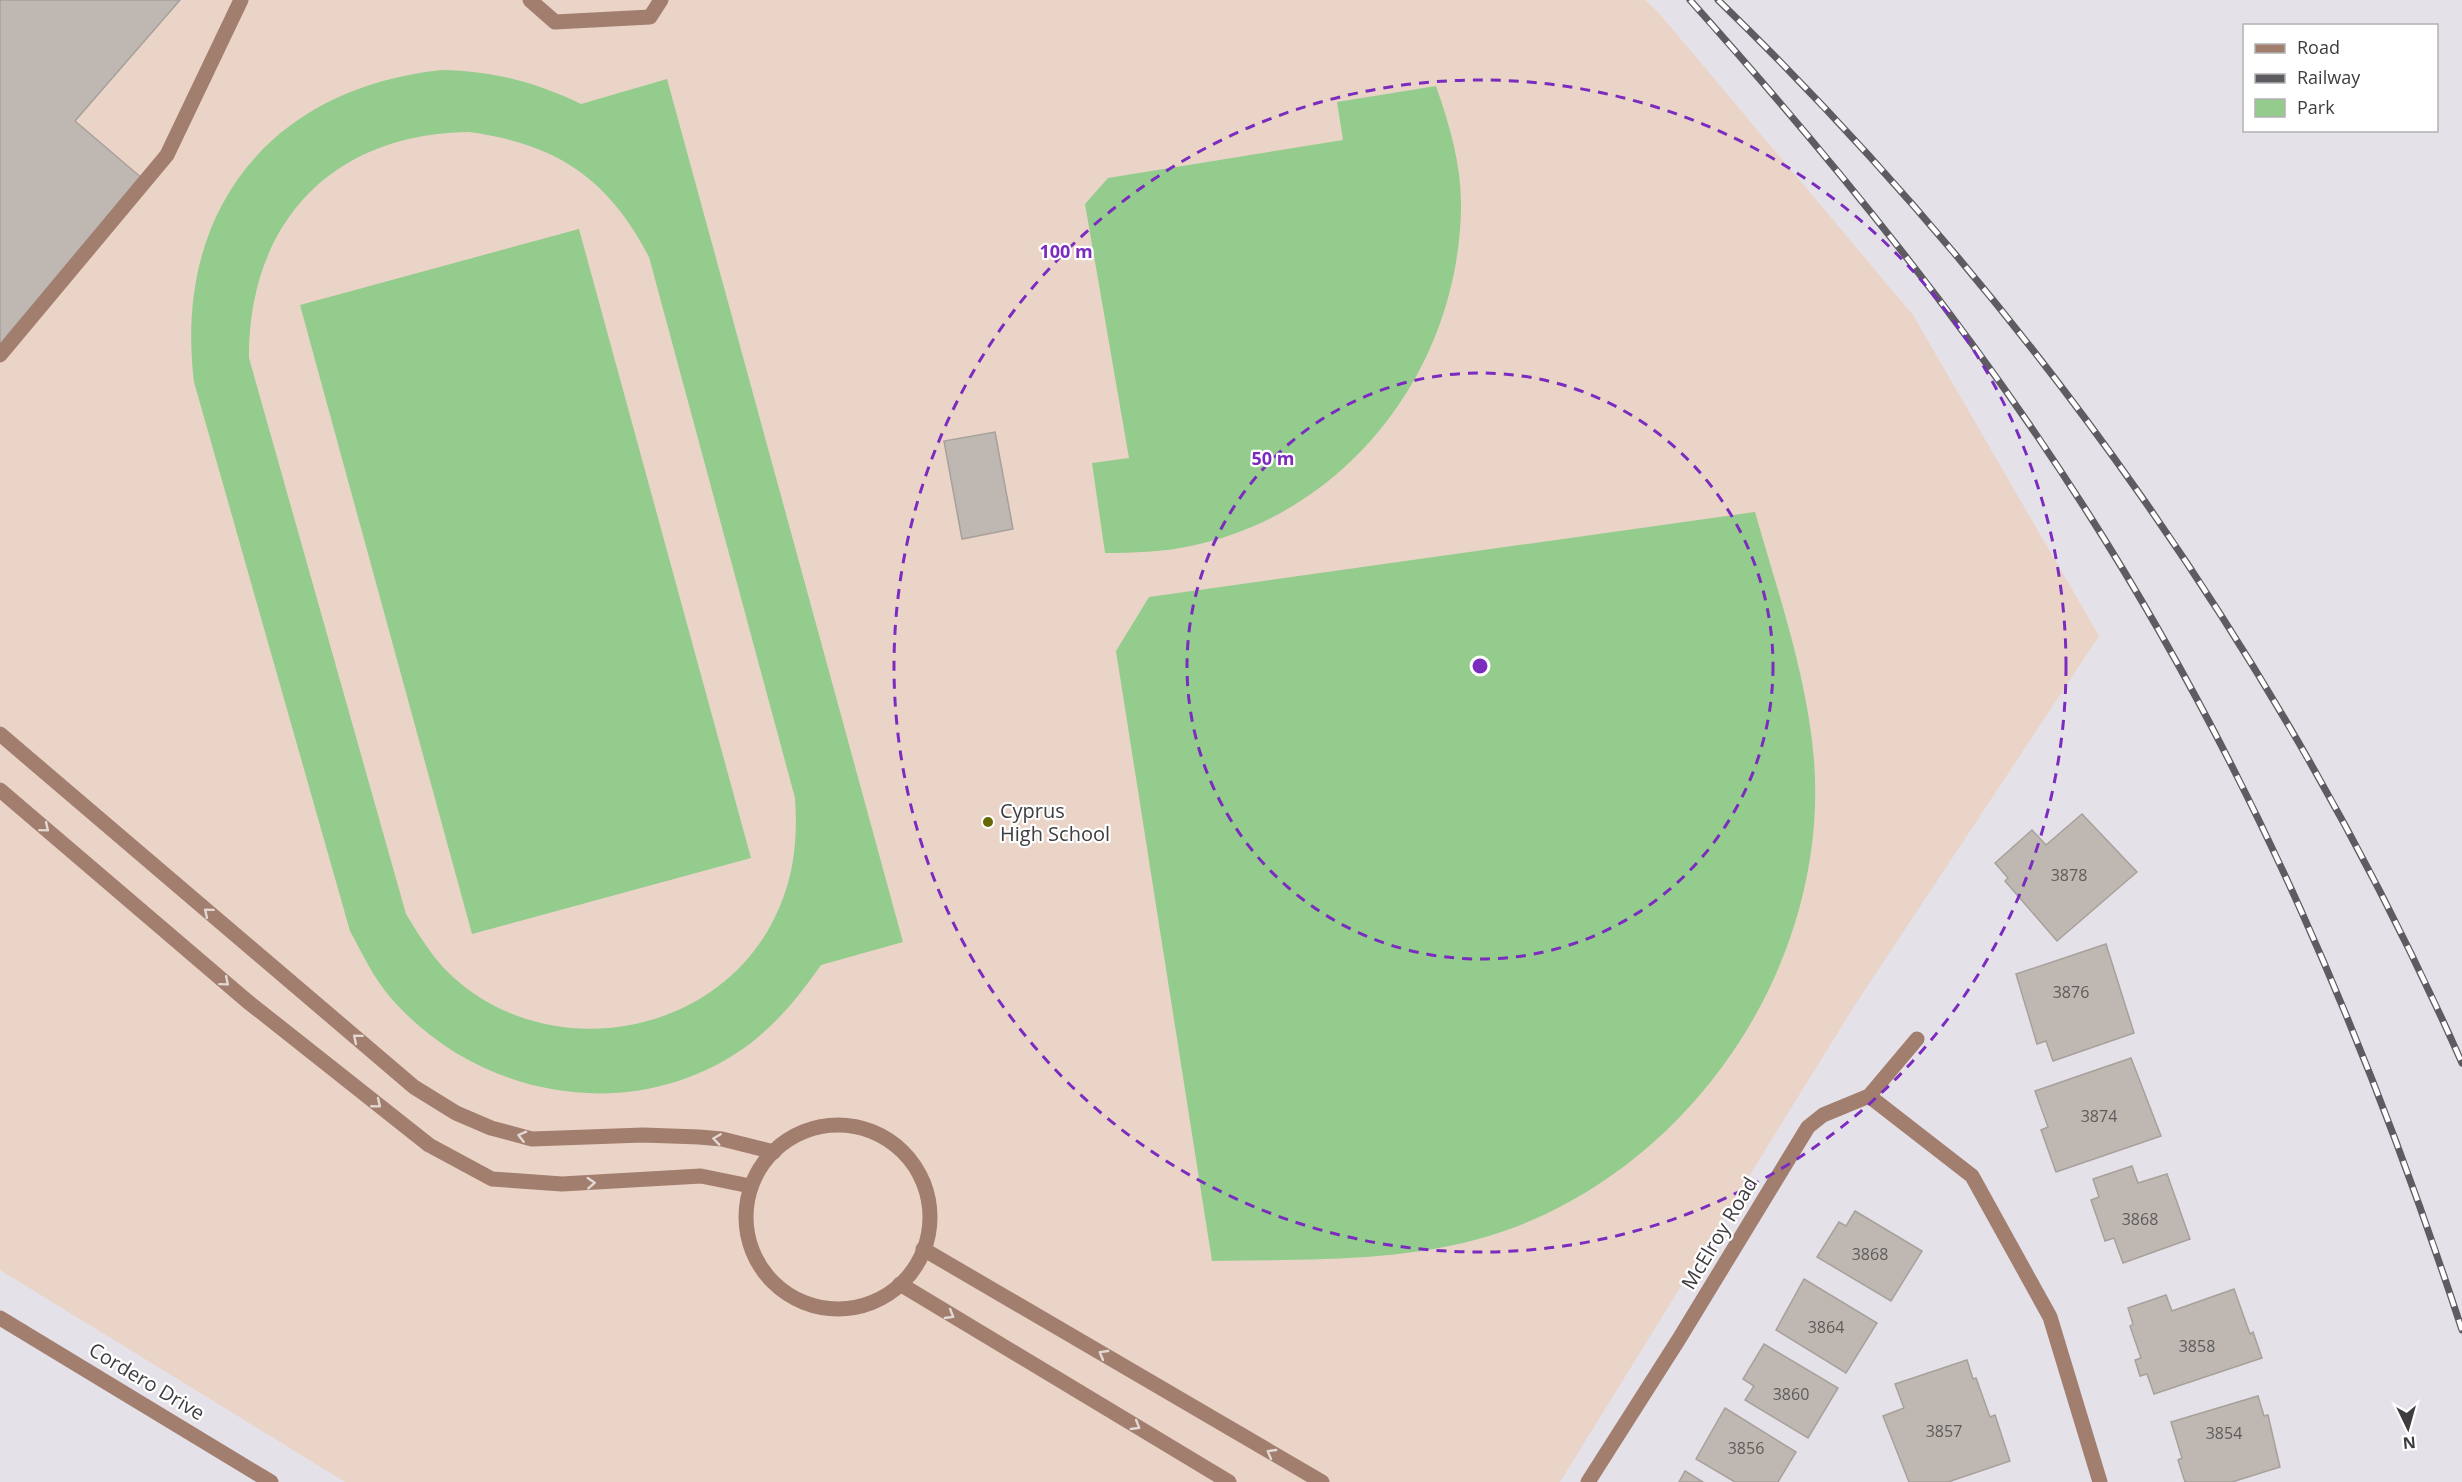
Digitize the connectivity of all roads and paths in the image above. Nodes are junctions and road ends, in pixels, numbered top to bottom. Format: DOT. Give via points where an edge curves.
graph roads {
  1 [pos="241,0"];
  2 [pos="530,0"];
  3 [pos="661,0"];
  4 [pos="0,355"];
  5 [pos="0,734"];
  6 [pos="0,790"];
  7 [pos="1917,1039"];
  8 [pos="1869,1096"];
  9 [pos="774,1152"];
  10 [pos="750,1186"];
  11 [pos="923,1249"];
  12 [pos="900,1284"];
  13 [pos="0,1318"];
  14 [pos="271,1482"];
  15 [pos="1229,1482"];
  16 [pos="1322,1482"];
  17 [pos="1588,1482"];
  18 [pos="2100,1482"];
  1 -- 4 [label="street" via="166,155"];
  2 -- 3 [label="street" via="555,22 650,17"];
  9 -- 5 [label="street, one-way" via="699,1137 532,1139 456,1113 414,1087"];
  6 -- 10 [label="street, one-way" via="248,1001 420,1138 492,1179 562,1184 701,1176"];
  7 -- 8 [label="street, McElroy Road"];
  8 -- 17 [label="street, McElroy Road" via="1822,1115 1808,1127"];
  8 -- 18 [label="street" via="1972,1176 2050,1317"];
  9 -- 10 [label="street" via="765,1159"];
  9 -- 11 [label="street" via="788,1139 816,1127 846,1125 876,1132 901,1149 919,1173 929,1202 929,1232"];
  10 -- 12 [label="street" via="745,1216 750,1246 764,1273 785,1293 814,1306 845,1309 874,1301"];
  11 -- 12 [label="street" via="919,1261"];
  16 -- 11 [label="street, one-way"];
  12 -- 15 [label="street, one-way"];
  13 -- 14 [label="street, Cordero Drive"];
}
